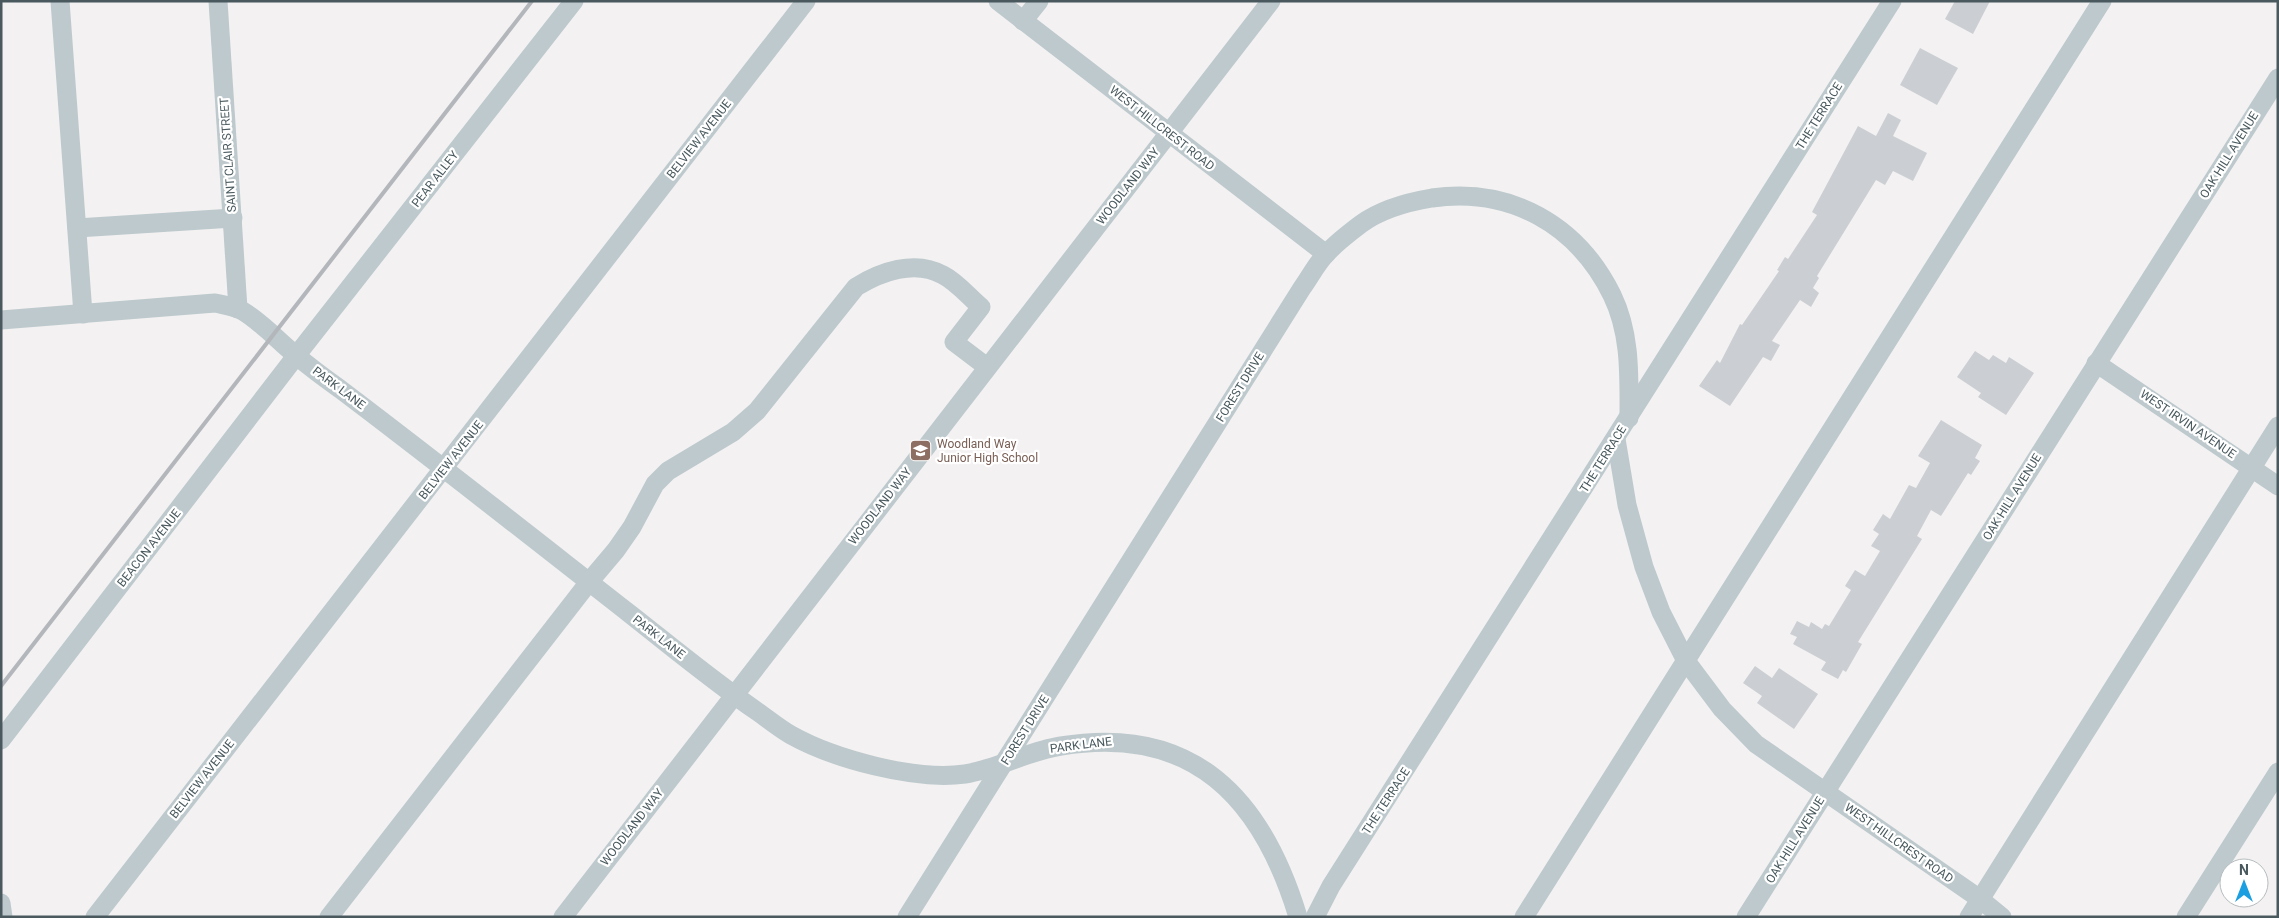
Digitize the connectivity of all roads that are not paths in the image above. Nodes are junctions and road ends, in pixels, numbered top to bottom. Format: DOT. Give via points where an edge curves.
graph roads {
  1 [pos="60,1"];
  2 [pos="218,1"];
  3 [pos="574,1"];
  4 [pos="806,1"];
  5 [pos="998,1"];
  6 [pos="1039,1"];
  7 [pos="1272,1"];
  8 [pos="2102,1"];
  9 [pos="1885,6"];
  10 [pos="1024,21"];
  11 [pos="2278,78"];
  12 [pos="1169,134"];
  13 [pos="232,218"];
  14 [pos="76,228"];
  15 [pos="1326,254"];
  16 [pos="238,309"];
  17 [pos="83,314"];
  18 [pos="1,320"];
  19 [pos="296,356"];
  20 [pos="2096,363"];
  21 [pos="987,367"];
  22 [pos="1629,418"];
  23 [pos="2278,426"];
  24 [pos="1616,439"];
  25 [pos="2252,467"];
  26 [pos="445,468"];
  27 [pos="2278,486"];
  28 [pos="589,582"];
  29 [pos="1686,661"];
  30 [pos="734,696"];
  31 [pos="1,740"];
  32 [pos="1005,762"];
  33 [pos="2278,772"];
  34 [pos="1825,793"];
  35 [pos="1980,899"];
  36 [pos="1,903"];
  37 [pos="3,917"];
  38 [pos="95,917"];
  39 [pos="329,917"];
  40 [pos="562,917"];
  41 [pos="907,917"];
  42 [pos="1298,917"];
  43 [pos="1315,917"];
  44 [pos="1524,917"];
  45 [pos="1746,917"];
  46 [pos="1969,917"];
  47 [pos="2002,917"];
  48 [pos="2186,917"];
  1 -- 14 [label="street"];
  2 -- 13 [label="street, SAINT CLAIR STREET"];
  3 -- 19 [label="street, PEAR ALLEY"];
  4 -- 26 [label="street, BELVIEW AVENUE"];
  5 -- 10 [label="street, WEST HILLCREST ROAD"];
  6 -- 10 [label="street"];
  7 -- 12 [label="street, WOODLAND WAY"];
  8 -- 29 [label="street"];
  9 -- 22 [label="street, THE TERRACE"];
  10 -- 12 [label="street, WEST HILLCREST ROAD"];
  11 -- 20 [label="street, OAK HILL AVENUE"];
  12 -- 15 [label="street, WEST HILLCREST ROAD"];
  12 -- 21 [label="street, WOODLAND WAY"];
  13 -- 14 [label="street"];
  13 -- 16 [label="street, SAINT CLAIR STREET"];
  14 -- 17 [label="street"];
  15 -- 22 [label="street, FOREST DRIVE" via="1362,223 1417,201 1449,196 1478,197 1514,203 1545,219 1573,240 1596,266 1613,296 1625,333"];
  15 -- 32 [label="street, FOREST DRIVE"];
  16 -- 17 [label="street, PARK LANE" via="215,303"];
  16 -- 19 [label="street, PARK LANE"];
  17 -- 18 [label="street, PARK LANE"];
  19 -- 26 [label="street, PARK LANE"];
  19 -- 31 [label="street, BEACON AVENUE"];
  20 -- 25 [label="street, WEST IRVIN AVENUE"];
  20 -- 34 [label="street, OAK HILL AVENUE"];
  21 -- 28 [label="street" via="954,342 981,307 943,275 925,268 896,269 874,276 856,287 841,303 757,411 733,432 668,471 655,484 632,527"];
  21 -- 30 [label="street, WOODLAND WAY"];
  22 -- 24 [label="street, THE TERRACE"];
  23 -- 25 [label="street"];
  24 -- 29 [label="street, WEST HILLCREST ROAD" via="1627,505 1644,567 1661,612"];
  24 -- 43 [label="street, THE TERRACE" via="1331,886"];
  25 -- 27 [label="street, WEST IRVIN AVENUE"];
  25 -- 35 [label="street"];
  26 -- 28 [label="street, PARK LANE"];
  26 -- 38 [label="street, BELVIEW AVENUE"];
  28 -- 30 [label="street, PARK LANE"];
  28 -- 39 [label="street"];
  29 -- 34 [label="street, WEST HILLCREST ROAD" via="1722,709 1756,744"];
  29 -- 44 [label="street"];
  30 -- 32 [label="street, PARK LANE" via="791,735 833,754 881,767 920,774 964,774"];
  30 -- 40 [label="street, WOODLAND WAY"];
  32 -- 41 [label="street, FOREST DRIVE"];
  32 -- 42 [label="street, PARK LANE" via="1057,746 1123,741 1148,746 1188,761 1222,783 1249,811 1271,846"];
  33 -- 48 [label="street"];
  34 -- 35 [label="street, WEST HILLCREST ROAD"];
  34 -- 45 [label="street, OAK HILL AVENUE"];
  35 -- 46 [label="street"];
  35 -- 47 [label="street, WEST HILLCREST ROAD"];
  36 -- 37 [label="street"];
}
